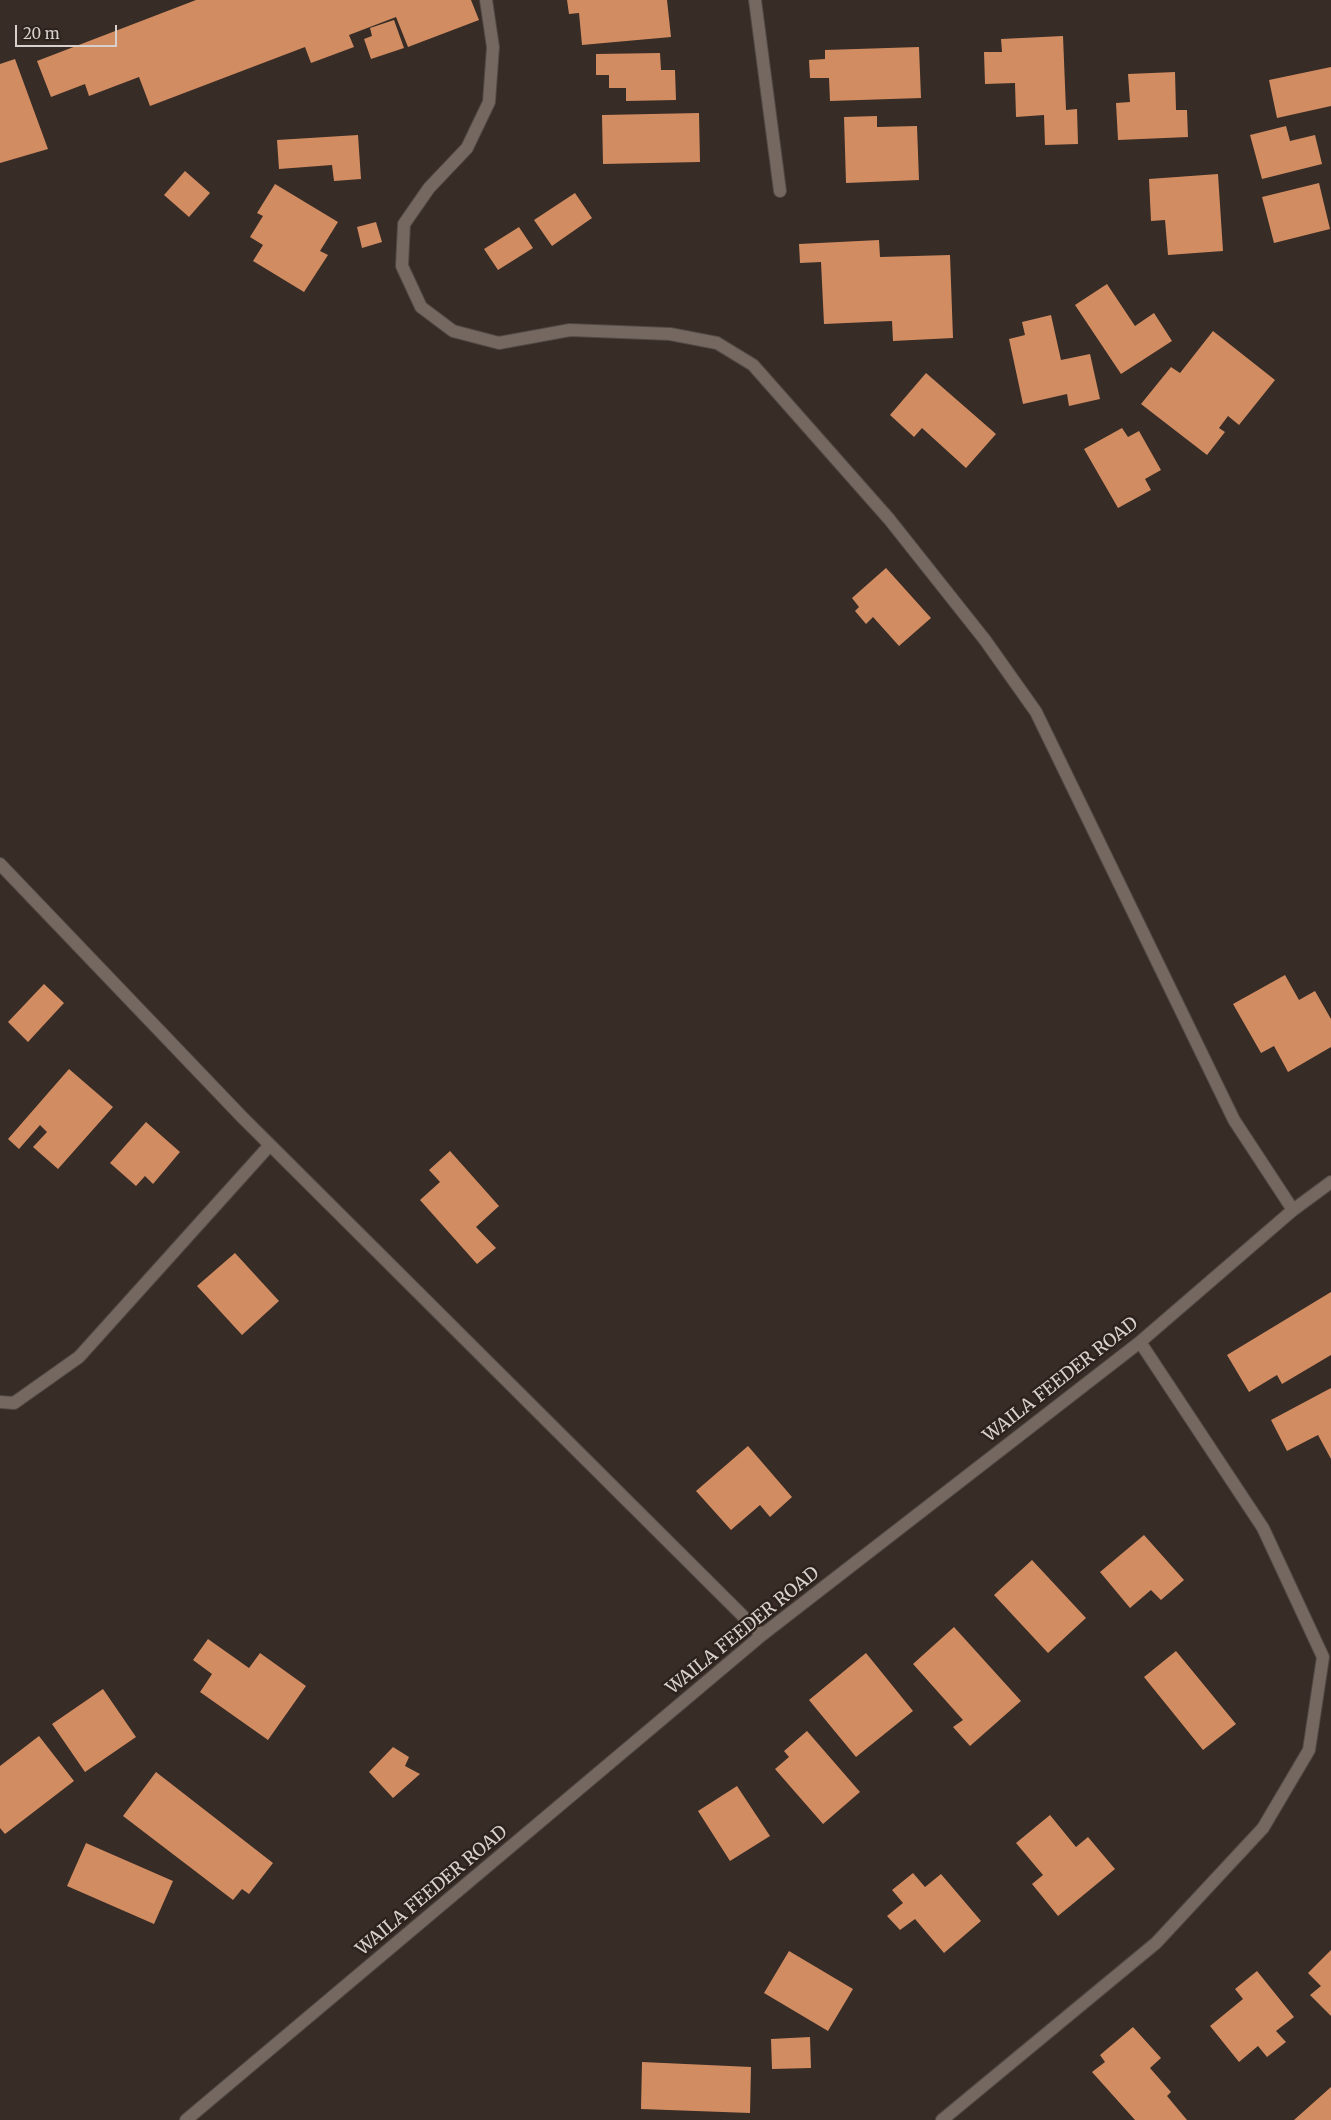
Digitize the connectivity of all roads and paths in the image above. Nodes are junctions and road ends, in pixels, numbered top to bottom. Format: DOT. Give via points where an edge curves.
graph roads {
  1 [pos="486,0"];
  2 [pos="755,0"];
  3 [pos="780,191"];
  4 [pos="0,864"];
  5 [pos="270,1145"];
  6 [pos="1331,1182"];
  7 [pos="1293,1210"];
  8 [pos="1140,1342"];
  9 [pos="0,1402"];
  10 [pos="762,1635"];
  11 [pos="186,2120"];
  12 [pos="942,2120"];
  1 -- 7 [label="street" via="493,47 489,102 467,148 429,188 404,224 402,266 421,307 452,331 499,343 570,330 670,334 716,343 753,365 889,519 985,640 1036,712 1234,1120"];
  2 -- 3 [label="street"];
  4 -- 5 [label="street"];
  5 -- 9 [label="street" via="79,1357 14,1404"];
  5 -- 10 [label="street"];
  6 -- 7 [label="street, WAILA FEEDER ROAD"];
  7 -- 8 [label="street, WAILA FEEDER ROAD"];
  8 -- 10 [label="street, WAILA FEEDER ROAD"];
  8 -- 12 [label="street" via="1263,1528 1324,1657 1309,1750 1263,1828 1156,1944"];
  10 -- 11 [label="street, WAILA FEEDER ROAD"];
}
